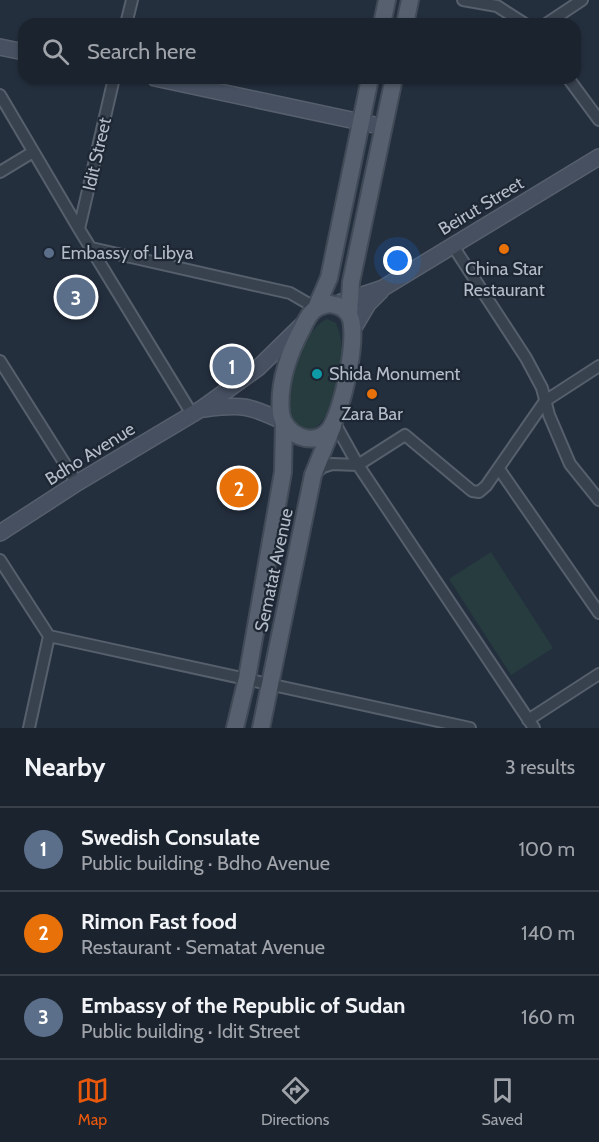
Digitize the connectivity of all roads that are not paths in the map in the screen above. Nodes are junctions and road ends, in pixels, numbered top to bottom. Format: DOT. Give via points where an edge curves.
graph roads {
  1 [pos="132,0"];
  2 [pos="387,0"];
  3 [pos="410,0"];
  4 [pos="463,0"];
  5 [pos="582,0"];
  6 [pos="500,3"];
  7 [pos="128,18"];
  8 [pos="383,18"];
  9 [pos="406,18"];
  10 [pos="518,18"];
  11 [pos="555,18"];
  12 [pos="0,48"];
  13 [pos="18,51"];
  14 [pos="113,84"];
  15 [pos="183,84"];
  16 [pos="369,84"];
  17 [pos="393,84"];
  18 [pos="572,84"];
  19 [pos="0,95"];
  20 [pos="599,120"];
  21 [pos="360,122"];
  22 [pos="384,127"];
  23 [pos="33,152"];
  24 [pos="599,158"];
  25 [pos="0,172"];
  26 [pos="79,229"];
  27 [pos="453,246"];
  28 [pos="91,248"];
  29 [pos="383,288"];
  30 [pos="317,311"];
  31 [pos="351,316"];
  32 [pos="0,360"];
  33 [pos="599,366"];
  34 [pos="546,401"];
  35 [pos="197,411"];
  36 [pos="284,422"];
  37 [pos="334,422"];
  38 [pos="358,465"];
  39 [pos="499,469"];
  40 [pos="313,475"];
  41 [pos="77,483"];
  42 [pos="599,500"];
  43 [pos="0,533"];
  44 [pos="0,560"];
  45 [pos="599,613"];
  46 [pos="49,636"];
  47 [pos="599,674"];
  48 [pos="247,678"];
  49 [pos="270,684"];
  50 [pos="531,724"];
  51 [pos="29,728"];
  52 [pos="235,728"];
  53 [pos="261,728"];
  54 [pos="470,728"];
  1 -- 7 [label="street"];
  2 -- 8 [label="main road"];
  3 -- 9 [label="main road"];
  4 -- 6 [label="street"];
  5 -- 11 [label="street"];
  6 -- 10 [label="street"];
  12 -- 13 [label="main road"];
  14 -- 26 [label="street, Idit Street"];
  15 -- 21 [label="main road"];
  16 -- 21 [label="main road"];
  17 -- 22 [label="main road"];
  18 -- 20 [label="street"];
  19 -- 23 [label="street"];
  21 -- 22 [label="main road"];
  21 -- 30 [label="main road" via="329,278"];
  22 -- 31 [label="main road" via="351,282"];
  23 -- 25 [label="street"];
  23 -- 26 [label="street"];
  24 -- 27 [label="main road, Beirut Street"];
  26 -- 28 [label="street"];
  27 -- 29 [label="main road, Beirut Street"];
  27 -- 34 [label="street" via="526,358"];
  28 -- 30 [label="street" via="290,293"];
  28 -- 35 [label="street"];
  29 -- 31 [label="main road"];
  29 -- 31 [label="main road"];
  30 -- 31 [label="main road" via="338,305"];
  30 -- 35 [label="main road, Bdho Avenue" via="258,368"];
  30 -- 36 [label="main road, Sematat Avenue" via="293,345 286,366 281,413"];
  31 -- 37 [label="main road, Sematat Avenue" via="349,370"];
  32 -- 41 [label="street"];
  33 -- 34 [label="street"];
  34 -- 39 [label="street"];
  34 -- 42 [label="street" via="570,464"];
  35 -- 36 [label="main road" via="239,405"];
  35 -- 41 [label="main road, Bdho Avenue"];
  36 -- 37 [label="main road" via="291,432 308,439 321,436"];
  36 -- 48 [label="main road, Sematat Avenue" via="283,472"];
  37 -- 38 [label="street"];
  37 -- 40 [label="main road, Sematat Avenue"];
  38 -- 39 [label="street" via="405,435 472,491 479,492"];
  38 -- 40 [label="street" via="332,464"];
  38 -- 50 [label="street"];
  39 -- 45 [label="street"];
  40 -- 49 [label="main road, Sematat Avenue"];
  41 -- 43 [label="main road, Bdho Avenue"];
  44 -- 46 [label="street"];
  46 -- 48 [label="street"];
  46 -- 51 [label="street"];
  47 -- 50 [label="street"];
  48 -- 49 [label="street"];
  48 -- 52 [label="main road, Sematat Avenue"];
  49 -- 53 [label="main road, Sematat Avenue"];
  49 -- 54 [label="street"];
}
